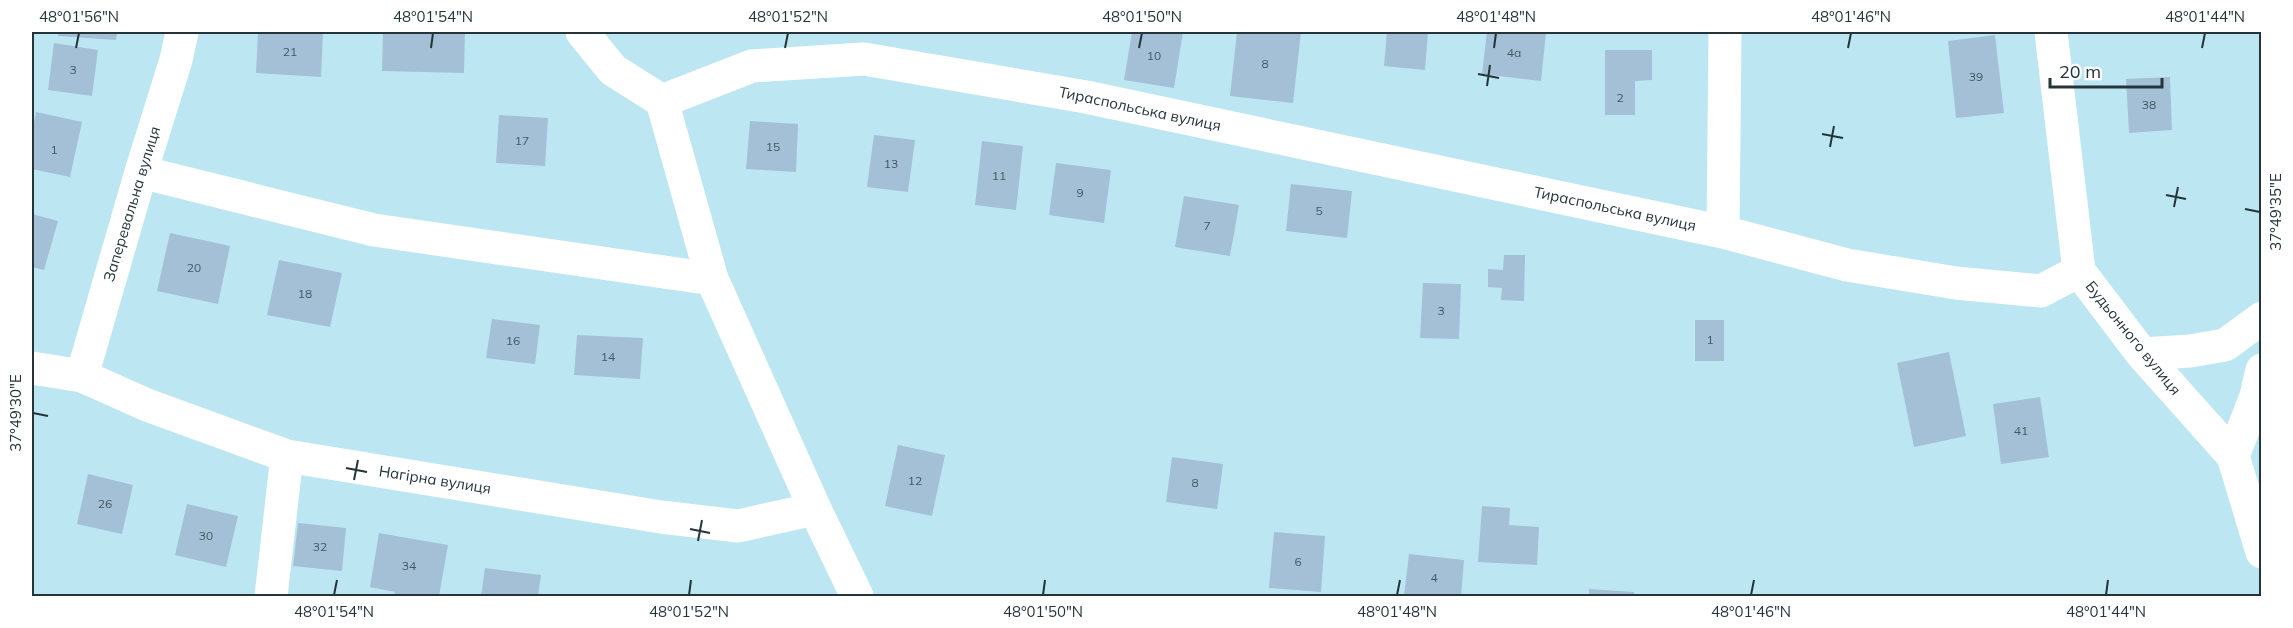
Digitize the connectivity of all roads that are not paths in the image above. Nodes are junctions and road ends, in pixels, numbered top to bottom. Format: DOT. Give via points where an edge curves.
graph roads {
  1 [pos="182,32"];
  2 [pos="582,32"];
  3 [pos="1725,32"];
  4 [pos="2050,32"];
  5 [pos="662,100"];
  6 [pos="141,172"];
  7 [pos="1723,232"];
  8 [pos="2079,271"];
  9 [pos="712,279"];
  10 [pos="2262,318"];
  11 [pos="2142,354"];
  12 [pos="32,368"];
  13 [pos="2262,370"];
  14 [pos="82,376"];
  15 [pos="287,456"];
  16 [pos="2234,456"];
  17 [pos="815,509"];
  18 [pos="2262,552"];
  19 [pos="271,597"];
  20 [pos="857,597"];
  1 -- 6 [label="street, Заперевальна вулиця"];
  2 -- 5 [label="street" via="613,70"];
  3 -- 7 [label="street"];
  4 -- 8 [label="street, Будьонного вулиця"];
  5 -- 7 [label="street, Тираспольська вулиця" via="752,66 864,59 1086,97"];
  5 -- 9 [label="street"];
  6 -- 9 [label="street" via="374,230"];
  6 -- 14 [label="street, Заперевальна вулиця"];
  7 -- 8 [label="street, Тираспольська вулиця" via="1847,265 1966,284 2041,291"];
  8 -- 11 [label="street, Будьонного вулиця"];
  9 -- 17 [label="street"];
  10 -- 11 [label="street" via="2225,345"];
  11 -- 16 [label="street, Будьонного вулиця"];
  12 -- 14 [label="street, Нагірна вулиця"];
  13 -- 16 [label="street"];
  14 -- 15 [label="street, Нагірна вулиця" via="147,405"];
  15 -- 17 [label="street, Нагірна вулиця" via="738,526"];
  15 -- 19 [label="street"];
  16 -- 18 [label="street, Будьонного вулиця"];
  17 -- 20 [label="street"];
}
